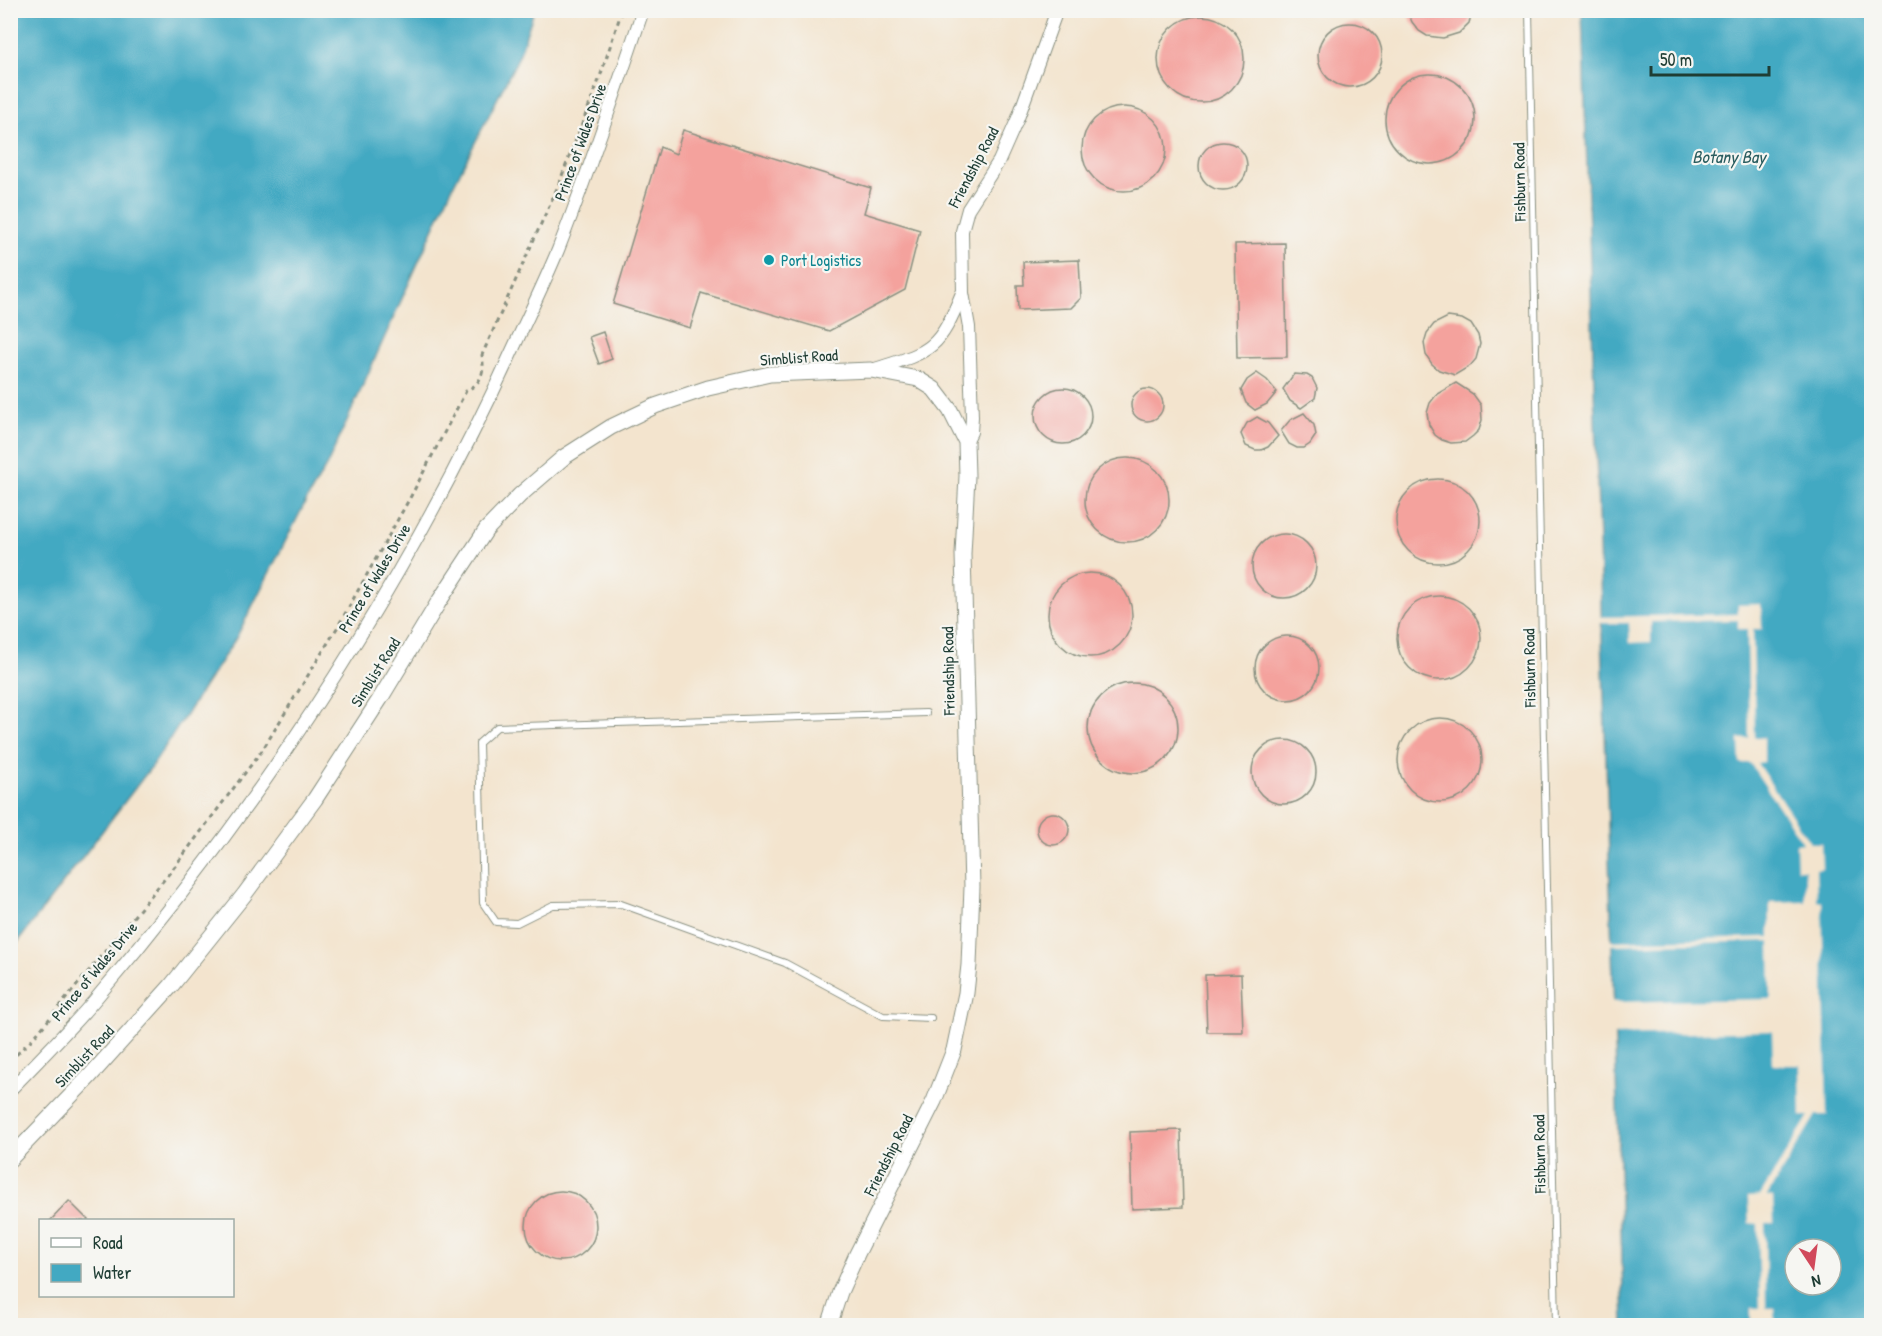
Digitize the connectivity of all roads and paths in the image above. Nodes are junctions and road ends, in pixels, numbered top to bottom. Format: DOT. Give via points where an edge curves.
graph roads {
  1 [pos="622,10"];
  2 [pos="642,10"];
  3 [pos="1057,10"];
  4 [pos="1529,10"];
  5 [pos="963,292"];
  6 [pos="871,370"];
  7 [pos="966,442"];
  8 [pos="926,713"];
  9 [pos="931,1018"];
  10 [pos="10,1061"];
  11 [pos="10,1090"];
  12 [pos="10,1159"];
  13 [pos="829,1326"];
  14 [pos="1556,1326"];
  1 -- 10 [label="path" via="558,186 482,355 484,368 476,386 466,391 337,628 256,758 172,870 36,1035"];
  2 -- 11 [label="street, Prince of Wales Drive" via="599,142 557,252 466,447 384,596 285,751 187,886 92,1003"];
  3 -- 5 [label="street, Friendship Road" via="999,161 968,209 962,231"];
  4 -- 14 [label="lane, Fishburn Road"];
  5 -- 6 [label="street, Simblist Road" via="947,330 937,342 916,356"];
  5 -- 7 [label="street, Friendship Road" via="969,327 972,417 972,432"];
  6 -- 7 [label="street, Simblist Road" via="918,379 934,390 950,410"];
  6 -- 12 [label="street, Simblist Road" via="770,374 708,388 655,406 611,427 564,457 520,495 486,530 315,799 244,895 171,986"];
  7 -- 13 [label="street, Friendship Road" via="963,554 972,887 966,993 954,1050 934,1101 857,1254"];
  8 -- 9 [label="lane" via="497,727 479,742 479,754 483,903 496,922 517,923 553,905 621,904 784,963 883,1016"];
}
